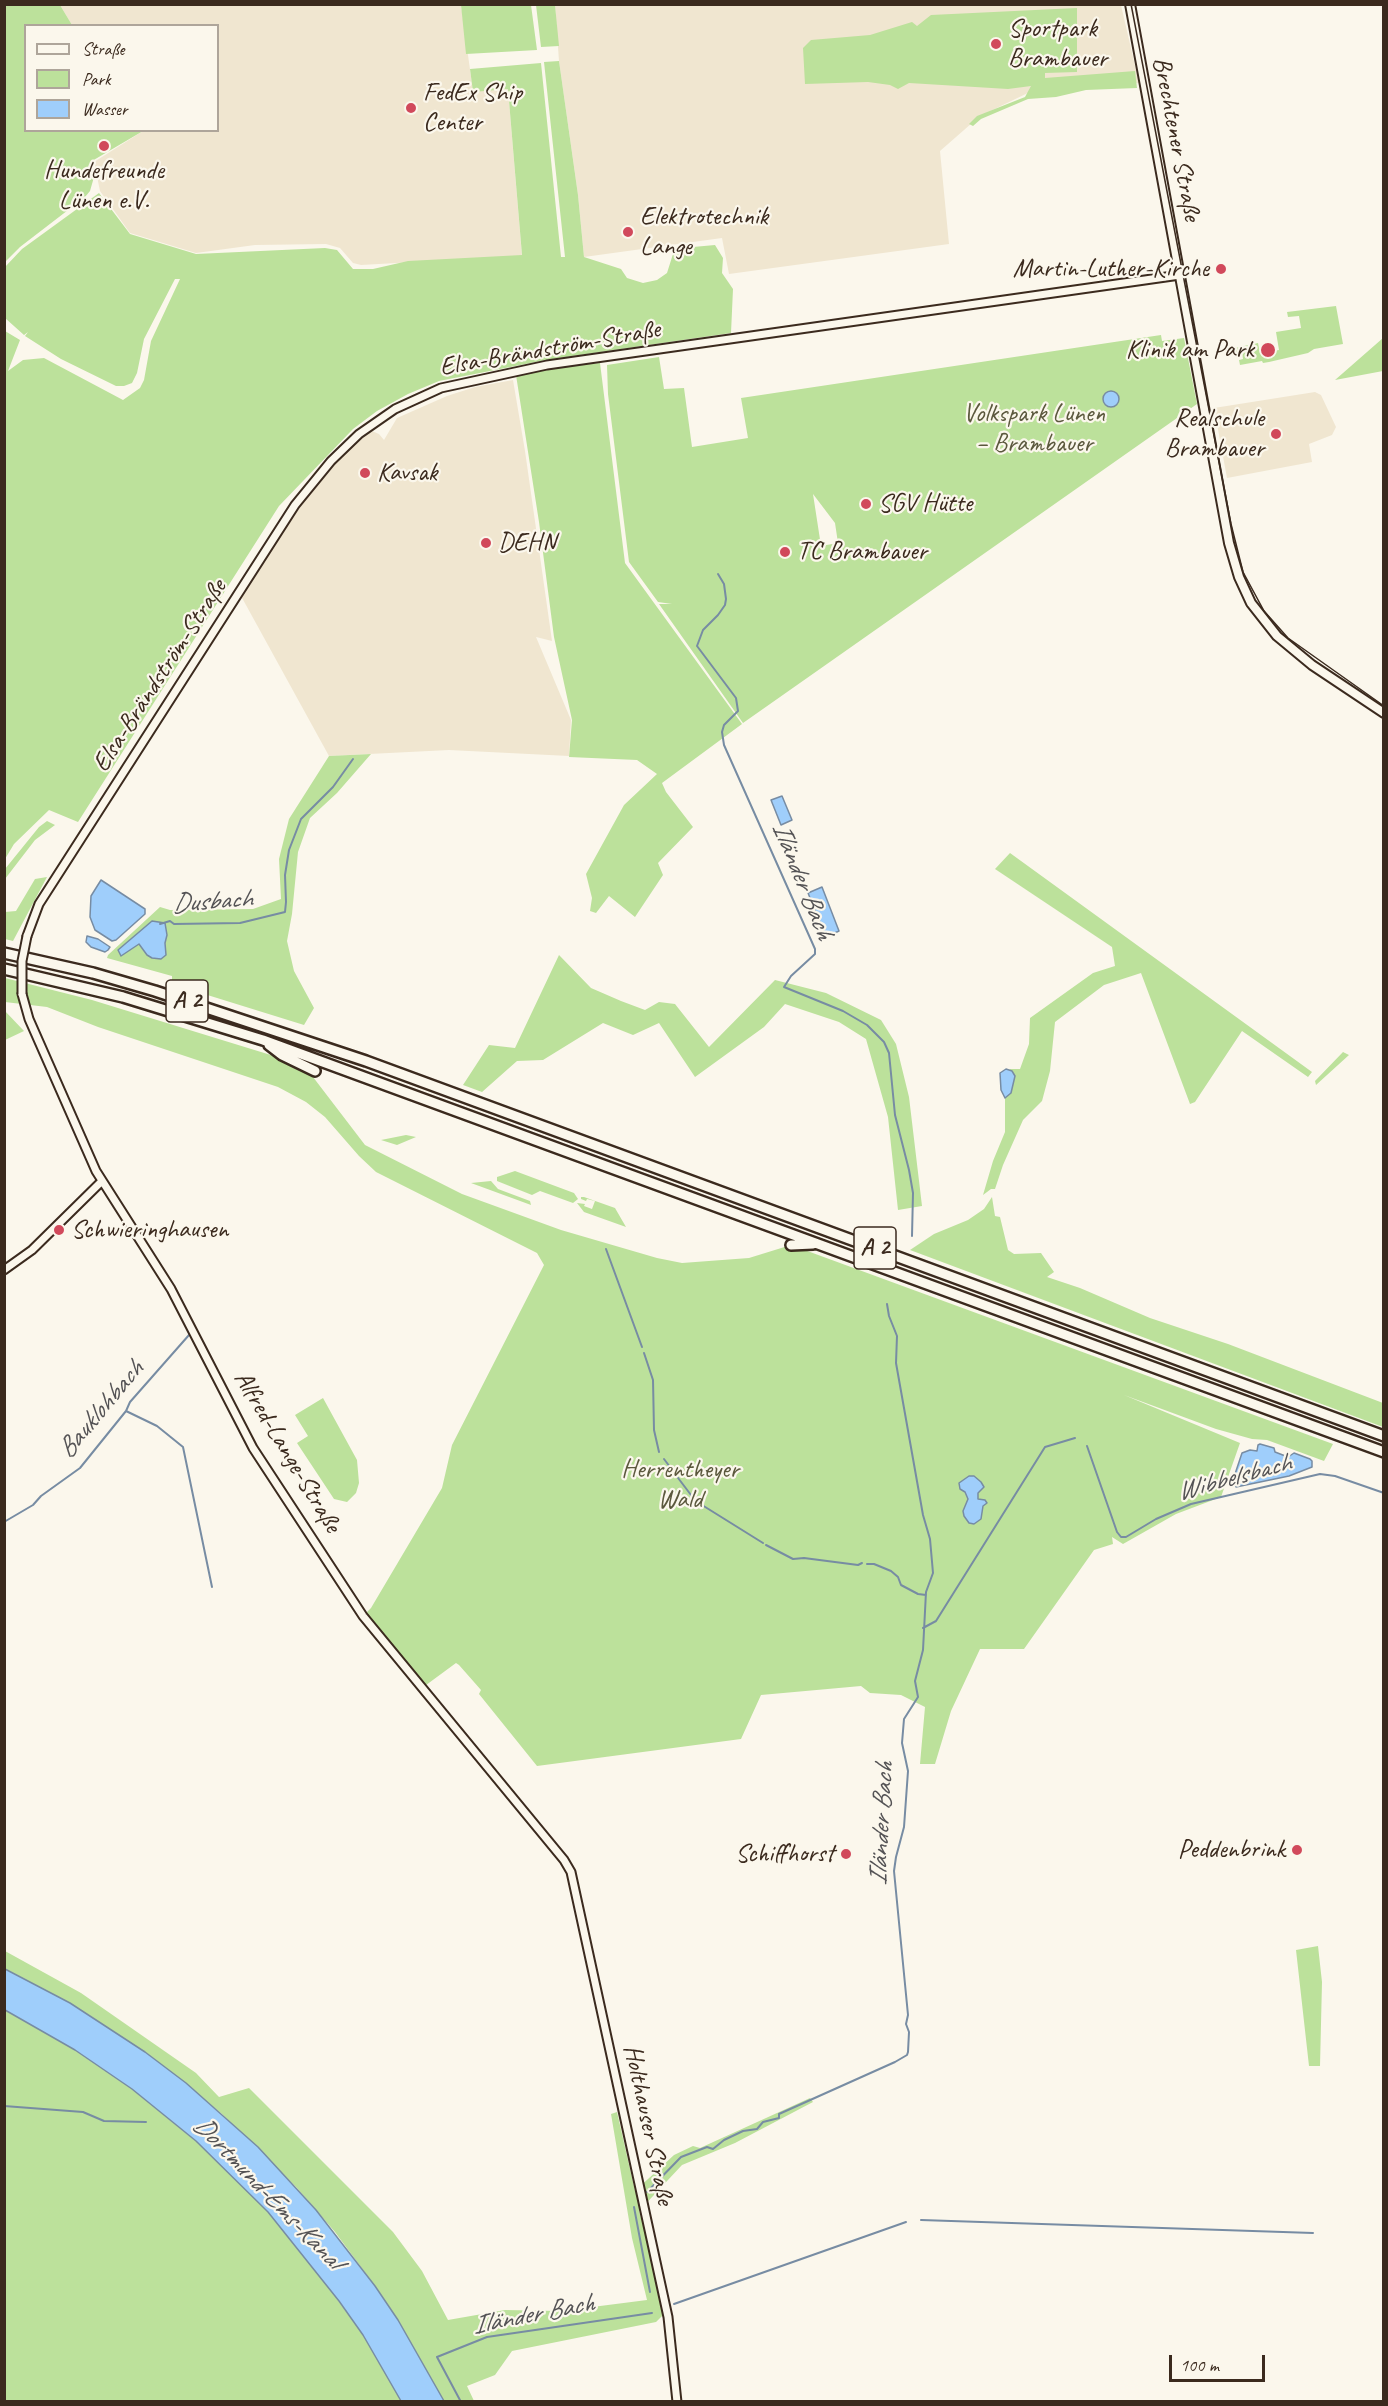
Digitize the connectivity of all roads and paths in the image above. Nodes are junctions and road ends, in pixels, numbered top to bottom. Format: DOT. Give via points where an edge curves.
graph roads {
  1 [pos="1130,4"];
  2 [pos="1180,275"];
  3 [pos="1383,713"];
  4 [pos="4,953"];
  5 [pos="4,969"];
  6 [pos="22,994"];
  7 [pos="263,1040"];
  8 [pos="315,1071"];
  9 [pos="102,1181"];
  10 [pos="819,1243"];
  11 [pos="791,1245"];
  12 [pos="4,1270"];
  13 [pos="1383,1436"];
  14 [pos="1383,1452"];
  15 [pos="564,1860"];
  16 [pos="676,2402"];
  1 -- 2 [label="main road, Brechtener Straße"];
  2 -- 3 [label="main road, Brechtener Straße" via="1229,543 1245,592 1263,620 1286,644"];
  2 -- 6 [label="street, Elsa-Brändström-Straße, bridge" via="547,365 441,388 395,409 359,434 295,505 39,904 22,961"];
  4 -- 13 [label="highway, A 2" via="166,994 356,1057"];
  5 -- 7 [label="highway, A 2" via="123,997"];
  6 -- 9 [label="street, Alfred-Lange-Straße" via="28,1019"];
  7 -- 8 [label="highway" via="282,1055"];
  7 -- 10 [label="highway, A 2"];
  9 -- 12 [label="street" via="32,1250"];
  9 -- 15 [label="street, Alfred-Lange-Straße" via="171,1289 253,1448 363,1616"];
  10 -- 11 [label="highway"];
  10 -- 14 [label="highway, A 2"];
  15 -- 16 [label="street, Holthauser Straße" via="572,1872 668,2317"];
}
